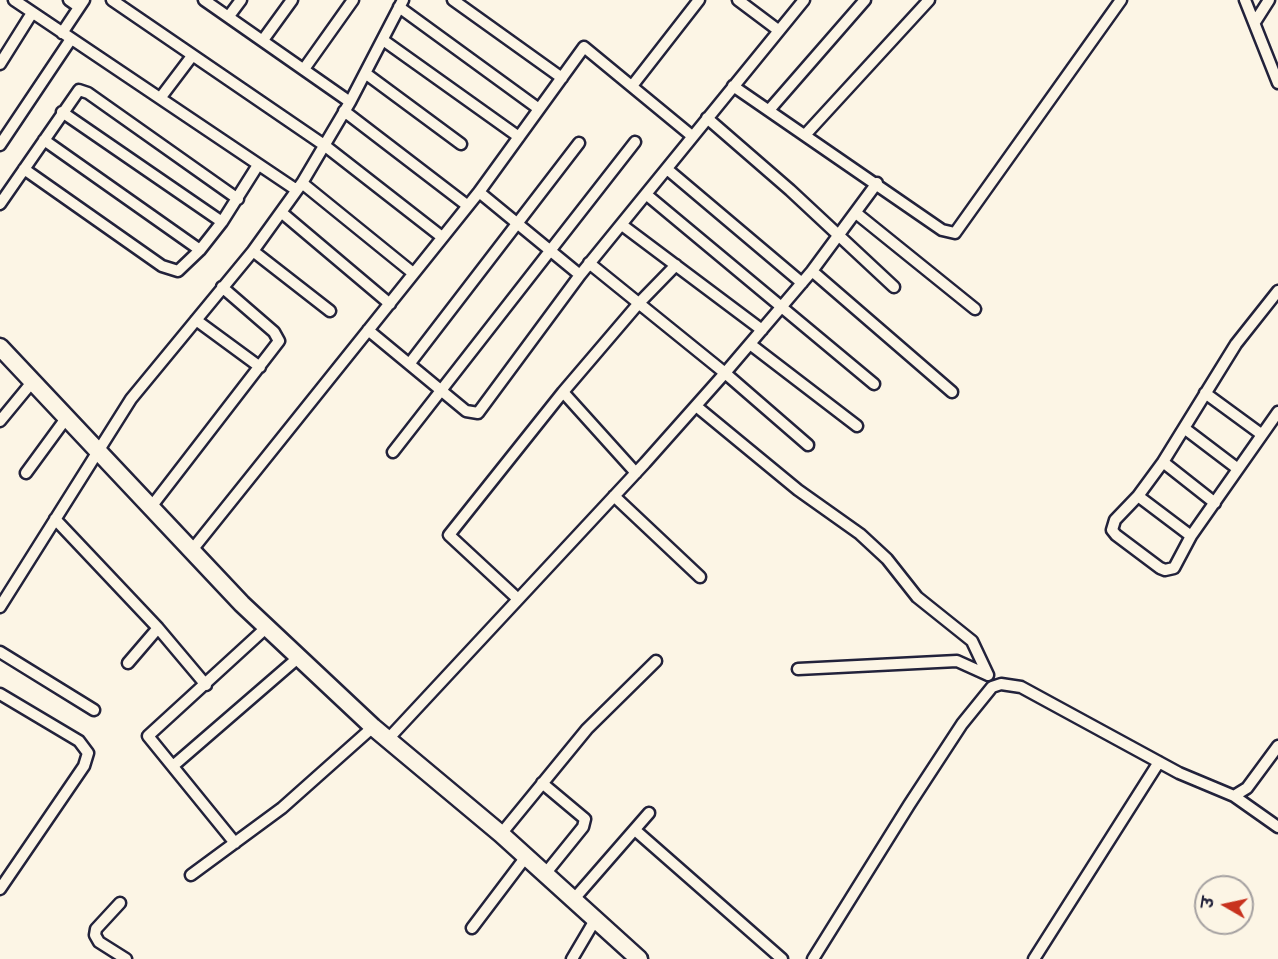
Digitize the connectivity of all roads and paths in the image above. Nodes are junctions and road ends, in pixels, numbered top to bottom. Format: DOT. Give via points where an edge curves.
graph roads {
  1 [pos="14,0"];
  2 [pos="69,0"];
  3 [pos="112,0"];
  4 [pos="204,0"];
  5 [pos="241,0"];
  6 [pos="292,0"];
  7 [pos="353,0"];
  8 [pos="453,0"];
  9 [pos="699,0"];
  10 [pos="738,0"];
  11 [pos="865,0"];
  12 [pos="929,0"];
  13 [pos="1120,0"];
  14 [pos="1245,0"];
  15 [pos="1269,0"];
  16 [pos="798,2"];
  17 [pos="82,3"];
  18 [pos="401,3"];
  19 [pos="32,13"];
  20 [pos="229,16"];
  21 [pos="1255,22"];
  22 [pos="778,30"];
  23 [pos="67,36"];
  24 [pos="264,40"];
  25 [pos="383,40"];
  26 [pos="192,56"];
  27 [pos="0,64"];
  28 [pos="304,69"];
  29 [pos="365,73"];
  30 [pos="562,78"];
  31 [pos="1278,83"];
  32 [pos="632,86"];
  33 [pos="733,86"];
  34 [pos="161,97"];
  35 [pos="347,107"];
  36 [pos="539,109"];
  37 [pos="770,109"];
  38 [pos="62,112"];
  39 [pos="707,118"];
  40 [pos="804,135"];
  41 [pos="692,136"];
  42 [pos="519,137"];
  43 [pos="44,140"];
  44 [pos="635,142"];
  45 [pos="579,143"];
  46 [pos="461,144"];
  47 [pos="0,145"];
  48 [pos="324,145"];
  49 [pos="258,165"];
  50 [pos="24,169"];
  51 [pos="667,169"];
  52 [pos="877,183"];
  53 [pos="298,186"];
  54 [pos="479,192"];
  55 [pos="647,195"];
  56 [pos="238,199"];
  57 [pos="0,204"];
  58 [pos="468,206"];
  59 [pos="281,212"];
  60 [pos="856,213"];
  61 [pos="222,222"];
  62 [pos="517,224"];
  63 [pos="622,225"];
  64 [pos="442,237"];
  65 [pos="839,237"];
  66 [pos="200,250"];
  67 [pos="253,251"];
  68 [pos="552,251"];
  69 [pos="590,263"];
  70 [pos="676,265"];
  71 [pos="812,272"];
  72 [pos="413,273"];
  73 [pos="580,274"];
  74 [pos="802,283"];
  75 [pos="222,287"];
  76 [pos="894,287"];
  77 [pos="1278,291"];
  78 [pos="639,303"];
  79 [pos="390,304"];
  80 [pos="780,308"];
  81 [pos="975,309"];
  82 [pos="330,311"];
  83 [pos="196,320"];
  84 [pos="368,330"];
  85 [pos="762,330"];
  86 [pos="750,344"];
  87 [pos="2,354"];
  88 [pos="410,363"];
  89 [pos="260,367"];
  90 [pos="725,373"];
  91 [pos="33,381"];
  92 [pos="874,384"];
  93 [pos="443,391"];
  94 [pos="563,392"];
  95 [pos="952,392"];
  96 [pos="1205,393"];
  97 [pos="696,406"];
  98 [pos="1278,412"];
  99 [pos="67,417"];
  100 [pos="0,421"];
  101 [pos="857,426"];
  102 [pos="1184,428"];
  103 [pos="1261,434"];
  104 [pos="808,445"];
  105 [pos="97,451"];
  106 [pos="393,452"];
  107 [pos="1163,462"];
  108 [pos="1238,469"];
  109 [pos="26,473"];
  110 [pos="636,473"];
  111 [pos="614,496"];
  112 [pos="1138,496"];
  113 [pos="1215,503"];
  114 [pos="151,507"];
  115 [pos="55,519"];
  116 [pos="1191,536"];
  117 [pos="192,550"];
  118 [pos="700,577"];
  119 [pos="518,599"];
  120 [pos="0,606"];
  121 [pos="267,627"];
  122 [pos="158,628"];
  123 [pos="0,652"];
  124 [pos="299,657"];
  125 [pos="656,661"];
  126 [pos="128,663"];
  127 [pos="798,669"];
  128 [pos="988,675"];
  129 [pos="1001,684"];
  130 [pos="206,685"];
  131 [pos="0,694"];
  132 [pos="94,710"];
  133 [pos="373,726"];
  134 [pos="389,738"];
  135 [pos="1278,746"];
  136 [pos="1159,762"];
  137 [pos="173,766"];
  138 [pos="542,783"];
  139 [pos="1234,796"];
  140 [pos="649,813"];
  141 [pos="1278,826"];
  142 [pos="635,830"];
  143 [pos="501,834"];
  144 [pos="235,843"];
  145 [pos="525,858"];
  146 [pos="545,874"];
  147 [pos="191,875"];
  148 [pos="0,889"];
  149 [pos="574,899"];
  150 [pos="120,903"];
  151 [pos="595,920"];
  152 [pos="472,928"];
  153 [pos="630,956"];
  154 [pos="126,959"];
  155 [pos="572,959"];
  156 [pos="782,959"];
  157 [pos="813,959"];
  158 [pos="1034,959"];
  1 -- 19 [label="street"];
  2 -- 17 [label="street"];
  3 -- 26 [label="street"];
  4 -- 20 [label="street"];
  5 -- 20 [label="street"];
  6 -- 24 [label="street"];
  7 -- 28 [label="street"];
  8 -- 30 [label="street"];
  9 -- 32 [label="street"];
  10 -- 22 [label="street"];
  11 -- 37 [label="street"];
  12 -- 40 [label="street"];
  13 -- 52 [label="street" via="955,233 942,230"];
  14 -- 21 [label="street"];
  15 -- 21 [label="street"];
  16 -- 22 [label="street"];
  17 -- 23 [label="street"];
  18 -- 25 [label="street"];
  18 -- 36 [label="street"];
  19 -- 23 [label="street"];
  19 -- 27 [label="street"];
  20 -- 24 [label="street"];
  21 -- 31 [label="street"];
  22 -- 33 [label="street"];
  23 -- 34 [label="street"];
  23 -- 47 [label="street"];
  24 -- 28 [label="street"];
  25 -- 29 [label="street"];
  25 -- 42 [label="street"];
  26 -- 34 [label="street"];
  26 -- 48 [label="street"];
  28 -- 35 [label="street"];
  29 -- 35 [label="street"];
  29 -- 46 [label="street"];
  30 -- 32 [label="street" via="584,47"];
  30 -- 36 [label="street"];
  32 -- 41 [label="street"];
  33 -- 37 [label="street"];
  33 -- 39 [label="street"];
  34 -- 49 [label="street"];
  35 -- 48 [label="street"];
  35 -- 58 [label="street"];
  36 -- 42 [label="street"];
  37 -- 40 [label="street"];
  38 -- 43 [label="street"];
  38 -- 56 [label="street" via="74,94 84,91"];
  38 -- 61 [label="street"];
  39 -- 41 [label="street"];
  39 -- 65 [label="street"];
  40 -- 52 [label="street"];
  41 -- 51 [label="street"];
  42 -- 54 [label="street"];
  43 -- 50 [label="street"];
  43 -- 66 [label="street"];
  44 -- 68 [label="street"];
  45 -- 62 [label="street"];
  48 -- 53 [label="street"];
  48 -- 64 [label="street"];
  49 -- 53 [label="street"];
  49 -- 56 [label="street"];
  50 -- 57 [label="street"];
  50 -- 66 [label="street" via="169,270 185,267"];
  51 -- 55 [label="street"];
  51 -- 74 [label="street"];
  52 -- 60 [label="street"];
  53 -- 59 [label="street"];
  53 -- 72 [label="street"];
  54 -- 58 [label="street"];
  54 -- 62 [label="street"];
  55 -- 63 [label="street"];
  55 -- 80 [label="street"];
  56 -- 61 [label="street"];
  58 -- 64 [label="street"];
  59 -- 67 [label="street"];
  59 -- 79 [label="street"];
  60 -- 65 [label="street"];
  60 -- 81 [label="street"];
  61 -- 66 [label="street"];
  62 -- 68 [label="street"];
  62 -- 88 [label="street"];
  63 -- 69 [label="street"];
  63 -- 70 [label="street"];
  64 -- 72 [label="street"];
  65 -- 71 [label="street"];
  65 -- 76 [label="street"];
  67 -- 75 [label="street"];
  67 -- 82 [label="street"];
  68 -- 73 [label="street"];
  68 -- 93 [label="street"];
  69 -- 73 [label="street"];
  69 -- 78 [label="street"];
  70 -- 78 [label="street"];
  70 -- 85 [label="street"];
  71 -- 74 [label="street"];
  71 -- 95 [label="street"];
  72 -- 79 [label="street"];
  73 -- 93 [label="street" via="478,413 471,414"];
  74 -- 80 [label="street"];
  75 -- 83 [label="street"];
  75 -- 89 [label="street" via="278,337 277,347"];
  77 -- 96 [label="street" via="1236,344"];
  78 -- 90 [label="street"];
  78 -- 94 [label="street"];
  79 -- 84 [label="street"];
  80 -- 85 [label="street"];
  80 -- 92 [label="street"];
  83 -- 89 [label="street"];
  83 -- 105 [label="street" via="131,399"];
  84 -- 88 [label="street"];
  84 -- 117 [label="street"];
  85 -- 86 [label="street"];
  86 -- 90 [label="street"];
  86 -- 101 [label="street"];
  87 -- 91 [label="street"];
  88 -- 93 [label="street"];
  89 -- 114 [label="street"];
  90 -- 97 [label="street"];
  90 -- 104 [label="street"];
  91 -- 99 [label="street"];
  91 -- 100 [label="street"];
  93 -- 106 [label="street"];
  94 -- 110 [label="street"];
  94 -- 119 [label="street" via="449,534"];
  96 -- 102 [label="street"];
  96 -- 103 [label="street"];
  97 -- 110 [label="street"];
  97 -- 128 [label="street" via="880,553 917,597 972,641"];
  98 -- 103 [label="street"];
  99 -- 105 [label="street"];
  99 -- 109 [label="street"];
  102 -- 107 [label="street"];
  102 -- 108 [label="street"];
  103 -- 108 [label="street"];
  105 -- 114 [label="street"];
  105 -- 115 [label="street"];
  107 -- 112 [label="street"];
  107 -- 113 [label="street"];
  108 -- 113 [label="street"];
  110 -- 111 [label="street"];
  111 -- 118 [label="street"];
  111 -- 119 [label="street"];
  112 -- 116 [label="street"];
  112 -- 116 [label="street" via="1112,525 1116,535 1165,570 1174,568"];
  113 -- 116 [label="street"];
  114 -- 117 [label="street"];
  115 -- 120 [label="street"];
  115 -- 122 [label="street"];
  117 -- 121 [label="street"];
  119 -- 134 [label="street"];
  121 -- 124 [label="street"];
  121 -- 130 [label="street"];
  122 -- 126 [label="street"];
  122 -- 130 [label="street"];
  123 -- 132 [label="street"];
  124 -- 133 [label="street"];
  124 -- 137 [label="street"];
  125 -- 138 [label="street" via="587,729"];
  127 -- 128 [label="street" via="957,661"];
  128 -- 129 [label="street"];
  129 -- 136 [label="street" via="1021,687"];
  129 -- 157 [label="street" via="985,694 962,724"];
  130 -- 137 [label="street" via="148,736"];
  131 -- 148 [label="street" via="79,741 88,753 84,766"];
  133 -- 134 [label="street"];
  133 -- 144 [label="street" via="282,808"];
  134 -- 143 [label="street"];
  135 -- 139 [label="street" via="1247,788"];
  136 -- 139 [label="street"];
  136 -- 158 [label="street"];
  137 -- 144 [label="street"];
  138 -- 143 [label="street"];
  138 -- 146 [label="street" via="585,819"];
  139 -- 141 [label="street"];
  140 -- 142 [label="street"];
  142 -- 149 [label="street"];
  142 -- 156 [label="street"];
  143 -- 145 [label="street"];
  144 -- 147 [label="street"];
  145 -- 146 [label="street"];
  145 -- 152 [label="street"];
  146 -- 149 [label="street"];
  149 -- 151 [label="street"];
  150 -- 154 [label="street" via="94,935"];
  151 -- 153 [label="street"];
  151 -- 155 [label="street"];
}
